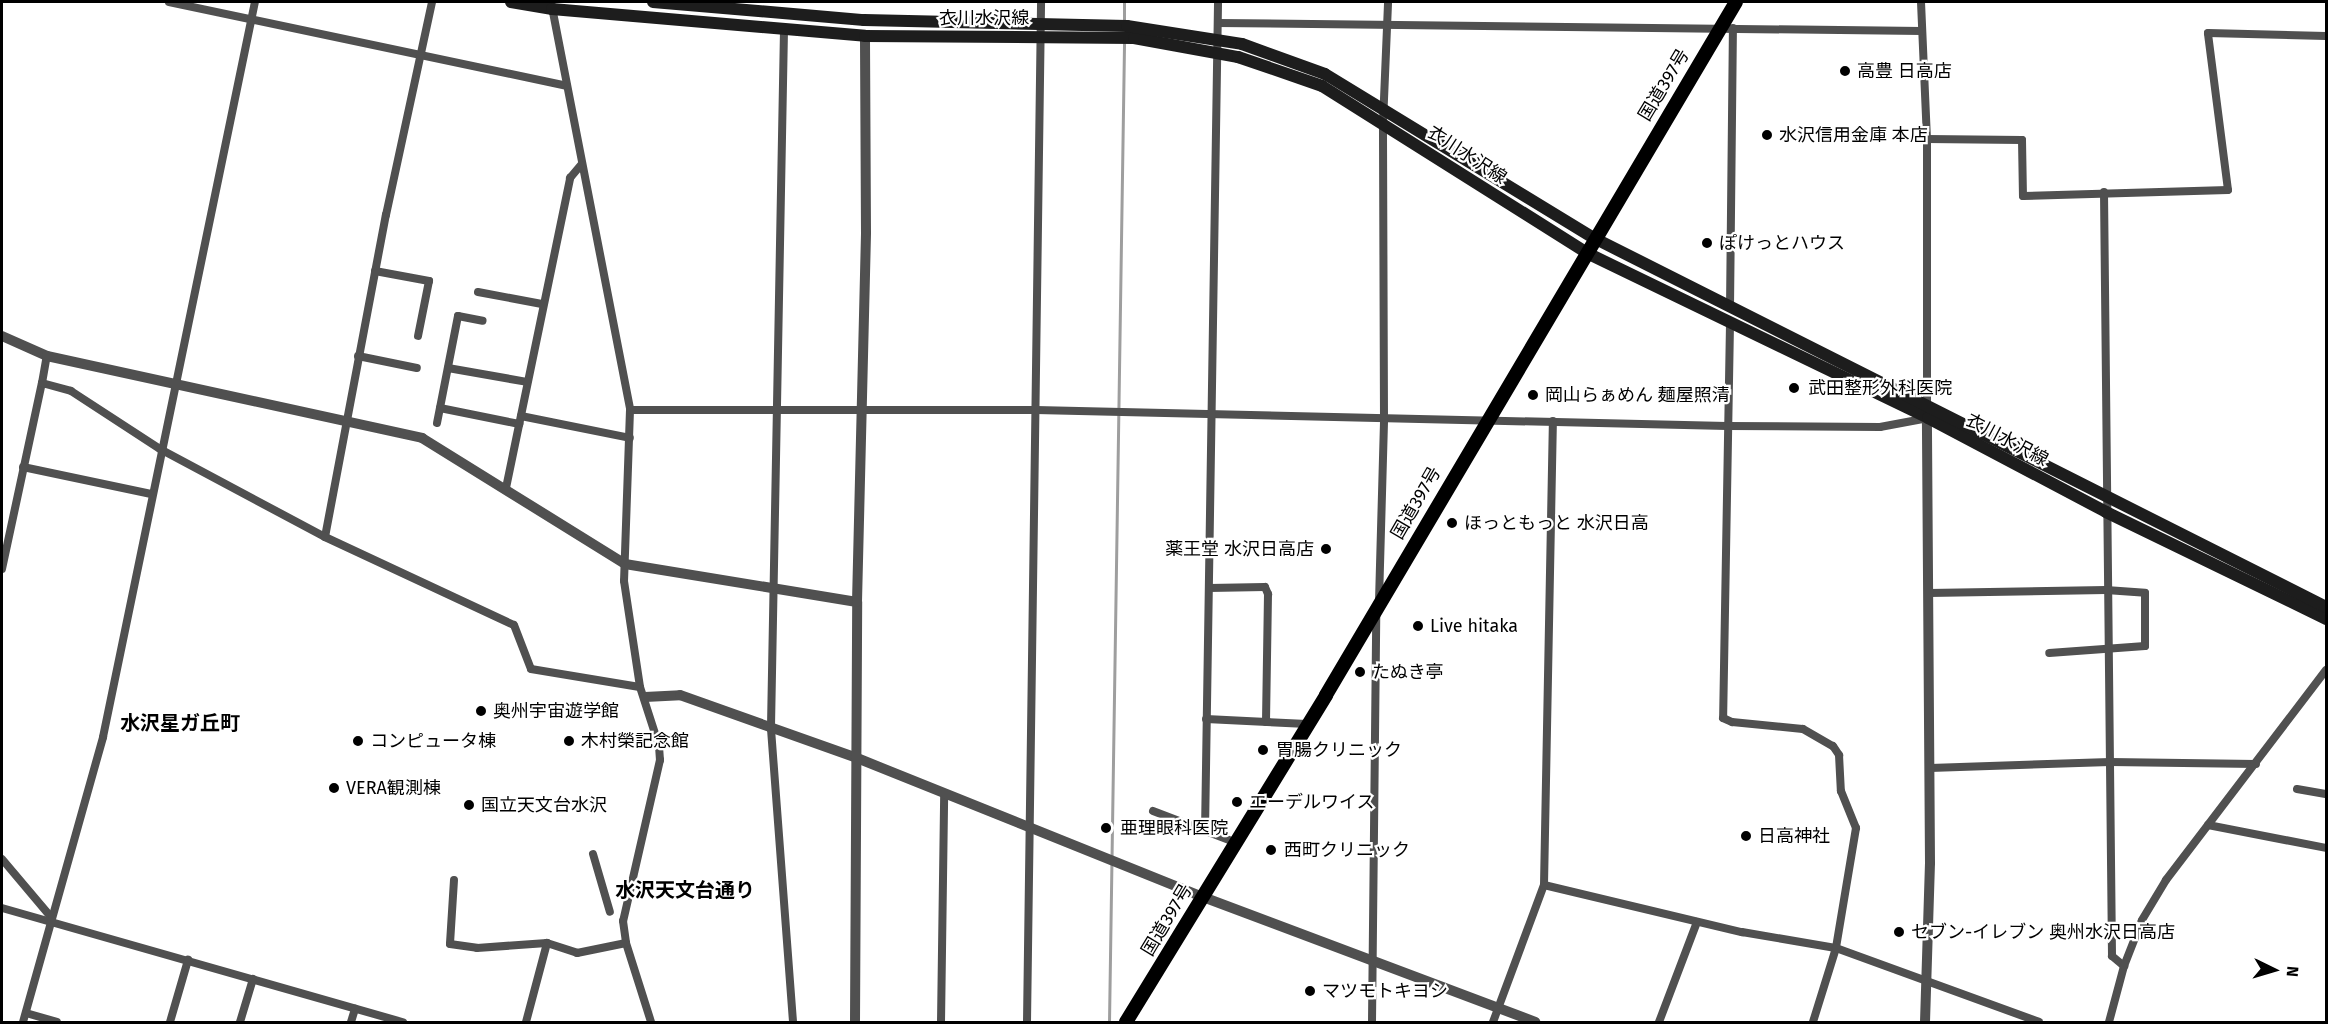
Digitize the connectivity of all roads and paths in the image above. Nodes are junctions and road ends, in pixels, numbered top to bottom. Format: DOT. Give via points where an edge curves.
graph roads {
  1 [pos="169,2"];
  2 [pos="255,2"];
  3 [pos="432,2"];
  4 [pos="512,2"];
  5 [pos="653,2"];
  6 [pos="1041,2"];
  7 [pos="1218,2"];
  8 [pos="1388,2"];
  9 [pos="1736,2"];
  10 [pos="1922,2"];
  11 [pos="551,5"];
  12 [pos="252,18"];
  13 [pos="1218,22"];
  14 [pos="1388,23"];
  15 [pos="1726,29"];
  16 [pos="784,30"];
  17 [pos="1922,30"];
  18 [pos="1041,31"];
  19 [pos="865,36"];
  20 [pos="2326,36"];
  21 [pos="1217,47"];
  22 [pos="420,54"];
  23 [pos="566,86"];
  24 [pos="1383,108"];
  25 [pos="1383,123"];
  26 [pos="1927,139"];
  27 [pos="581,165"];
  28 [pos="2104,192"];
  29 [pos="1594,238"];
  30 [pos="1587,254"];
  31 [pos="375,271"];
  32 [pos="478,292"];
  33 [pos="542,304"];
  34 [pos="1730,308"];
  35 [pos="483,321"];
  36 [pos="1730,324"];
  37 [pos="2,336"];
  38 [pos="418,336"];
  39 [pos="47,356"];
  40 [pos="358,356"];
  41 [pos="417,368"];
  42 [pos="448,369"];
  43 [pos="527,382"];
  44 [pos="42,383"];
  45 [pos="176,383"];
  46 [pos="440,408"];
  47 [pos="630,410"];
  48 [pos="1036,410"];
  49 [pos="862,412"];
  50 [pos="776,413"];
  51 [pos="1927,413"];
  52 [pos="1214,414"];
  53 [pos="346,419"];
  54 [pos="520,420"];
  55 [pos="1384,420"];
  56 [pos="1485,421"];
  57 [pos="1553,421"];
  58 [pos="437,423"];
  59 [pos="1727,426"];
  60 [pos="630,438"];
  61 [pos="160,449"];
  62 [pos="23,467"];
  63 [pos="506,488"];
  64 [pos="151,494"];
  65 [pos="2104,499"];
  66 [pos="2106,512"];
  67 [pos="325,537"];
  68 [pos="625,564"];
  69 [pos="2,568"];
  70 [pos="1209,588"];
  71 [pos="776,590"];
  72 [pos="2106,590"];
  73 [pos="1929,593"];
  74 [pos="857,602"];
  75 [pos="1378,606"];
  76 [pos="2326,608"];
  77 [pos="2326,619"];
  78 [pos="2107,652"];
  79 [pos="2049,653"];
  80 [pos="2326,670"];
  81 [pos="643,692"];
  82 [pos="1206,720"];
  83 [pos="1266,722"];
  84 [pos="1308,724"];
  85 [pos="771,729"];
  86 [pos="857,758"];
  87 [pos="2110,762"];
  88 [pos="2256,764"];
  89 [pos="1930,768"];
  90 [pos="2297,789"];
  91 [pos="944,794"];
  92 [pos="2326,794"];
  93 [pos="1153,811"];
  94 [pos="2208,825"];
  95 [pos="1030,828"];
  96 [pos="1205,832"];
  97 [pos="1234,843"];
  98 [pos="2326,848"];
  99 [pos="593,854"];
  100 [pos="2,859"];
  101 [pos="454,880"];
  102 [pos="1544,885"];
  103 [pos="1203,897"];
  104 [pos="2,908"];
  105 [pos="610,912"];
  106 [pos="51,919"];
  107 [pos="1697,922"];
  108 [pos="547,943"];
  109 [pos="626,943"];
  110 [pos="1836,948"];
  111 [pos="188,960"];
  112 [pos="1374,961"];
  113 [pos="2124,966"];
  114 [pos="253,979"];
  115 [pos="1928,981"];
  116 [pos="355,1009"];
  117 [pos="1498,1009"];
  118 [pos="26,1013"];
  119 [pos="23,1023"];
  120 [pos="57,1023"];
  121 [pos="170,1023"];
  122 [pos="240,1023"];
  123 [pos="351,1023"];
  124 [pos="403,1023"];
  125 [pos="526,1023"];
  126 [pos="651,1023"];
  127 [pos="793,1023"];
  128 [pos="855,1023"];
  129 [pos="941,1023"];
  130 [pos="1027,1023"];
  131 [pos="1126,1023"];
  132 [pos="1371,1023"];
  133 [pos="1493,1023"];
  134 [pos="1535,1023"];
  135 [pos="1659,1023"];
  136 [pos="1813,1023"];
  137 [pos="1925,1023"];
  138 [pos="2039,1023"];
  139 [pos="2109,1023"];
  1 -- 12 [label="street"];
  2 -- 12 [label="street"];
  3 -- 22 [label="street"];
  4 -- 11 [label="main road, 衣川水沢線"];
  5 -- 18 [label="main road, 衣川水沢線"];
  6 -- 18 [label="street"];
  7 -- 13 [label="street"];
  8 -- 14 [label="street"];
  9 -- 15 [label="highway, 国道397号"];
  10 -- 17 [label="street"];
  11 -- 16 [label="main road, 衣川水沢線"];
  11 -- 23 [label="street"];
  12 -- 22 [label="street"];
  12 -- 45 [label="street"];
  13 -- 14 [label="street"];
  13 -- 21 [label="street"];
  14 -- 15 [label="street"];
  14 -- 24 [label="street"];
  15 -- 17 [label="street"];
  15 -- 29 [label="highway, 国道397号"];
  15 -- 34 [label="street"];
  16 -- 19 [label="main road, 衣川水沢線"];
  16 -- 50 [label="street"];
  17 -- 26 [label="street"];
  18 -- 19 [label="main road, 衣川水沢線"];
  18 -- 21 [label="main road, 衣川水沢線" via="1127,26"];
  18 -- 48 [label="street"];
  19 -- 49 [label="street"];
  20 -- 28 [label="street" via="2208,33 2228,190"];
  21 -- 24 [label="main road, 衣川水沢線" via="1242,44 1325,74"];
  21 -- 25 [label="main road, 衣川水沢線" via="1322,86"];
  21 -- 52 [label="street"];
  22 -- 23 [label="street"];
  22 -- 31 [label="street"];
  23 -- 27 [label="street"];
  24 -- 25 [label="street"];
  24 -- 29 [label="main road, 衣川水沢線"];
  25 -- 30 [label="main road, 衣川水沢線"];
  25 -- 55 [label="street"];
  26 -- 28 [label="street" via="2022,140 2023,196"];
  26 -- 51 [label="street"];
  27 -- 33 [label="street" via="570,178"];
  27 -- 47 [label="street"];
  28 -- 65 [label="street"];
  29 -- 30 [label="highway, 国道397号"];
  29 -- 34 [label="main road, 衣川水沢線"];
  30 -- 36 [label="main road, 衣川水沢線"];
  30 -- 56 [label="highway, 国道397号"];
  31 -- 38 [label="street" via="429,281"];
  31 -- 40 [label="street"];
  32 -- 33 [label="street"];
  33 -- 43 [label="street"];
  34 -- 51 [label="main road, 衣川水沢線"];
  35 -- 42 [label="street" via="458,316"];
  36 -- 51 [label="main road, 衣川水沢線"];
  36 -- 59 [label="street"];
  37 -- 39 [label="street"];
  39 -- 44 [label="street"];
  39 -- 45 [label="street"];
  40 -- 41 [label="street"];
  40 -- 53 [label="street"];
  42 -- 43 [label="street"];
  42 -- 46 [label="street"];
  43 -- 54 [label="street"];
  44 -- 61 [label="street" via="71,392"];
  44 -- 62 [label="street"];
  45 -- 53 [label="street"];
  45 -- 61 [label="street"];
  46 -- 54 [label="street"];
  46 -- 58 [label="street"];
  47 -- 50 [label="street"];
  47 -- 60 [label="street"];
  48 -- 49 [label="street"];
  48 -- 52 [label="street"];
  48 -- 95 [label="street"];
  49 -- 50 [label="street"];
  49 -- 74 [label="street"];
  50 -- 71 [label="street"];
  51 -- 59 [label="street" via="1880,427"];
  51 -- 65 [label="main road, 衣川水沢線"];
  51 -- 66 [label="main road, 衣川水沢線"];
  51 -- 73 [label="street"];
  52 -- 55 [label="street"];
  52 -- 70 [label="street"];
  53 -- 63 [label="street" via="422,438"];
  53 -- 67 [label="street"];
  54 -- 60 [label="street"];
  54 -- 63 [label="street"];
  55 -- 56 [label="street"];
  55 -- 75 [label="street"];
  56 -- 57 [label="street"];
  56 -- 75 [label="highway, 国道397号"];
  57 -- 59 [label="street"];
  57 -- 102 [label="street"];
  59 -- 110 [label="street" via="1723,718 1803,729 1822,737 1839,755 1841,791 1856,828 1856,840"];
  60 -- 68 [label="street"];
  61 -- 64 [label="street"];
  61 -- 67 [label="street"];
  62 -- 64 [label="street"];
  62 -- 69 [label="street"];
  63 -- 68 [label="street"];
  64 -- 106 [label="street" via="104,736"];
  65 -- 66 [label="street"];
  65 -- 76 [label="main road, 衣川水沢線"];
  66 -- 72 [label="street"];
  66 -- 77 [label="main road, 衣川水沢線"];
  67 -- 81 [label="street" via="514,625 531,669"];
  68 -- 71 [label="street"];
  68 -- 81 [label="street"];
  70 -- 82 [label="street"];
  70 -- 83 [label="street" via="1265,587 1268,594"];
  71 -- 74 [label="street"];
  71 -- 85 [label="street"];
  72 -- 73 [label="street"];
  72 -- 78 [label="street"];
  72 -- 78 [label="street" via="2145,593 2145,646"];
  73 -- 89 [label="street"];
  74 -- 86 [label="street"];
  75 -- 84 [label="highway, 国道397号"];
  75 -- 112 [label="street"];
  78 -- 79 [label="street"];
  78 -- 87 [label="street"];
  80 -- 88 [label="street"];
  81 -- 85 [label="street" via="680,696"];
  81 -- 109 [label="street" via="660,760 625,908"];
  82 -- 83 [label="street"];
  82 -- 96 [label="street"];
  83 -- 84 [label="street"];
  84 -- 97 [label="highway, 国道397号"];
  85 -- 86 [label="street"];
  85 -- 127 [label="street"];
  86 -- 91 [label="street"];
  86 -- 128 [label="street"];
  87 -- 88 [label="street"];
  87 -- 89 [label="street"];
  87 -- 113 [label="street" via="2112,957"];
  88 -- 94 [label="street"];
  89 -- 115 [label="street"];
  90 -- 92 [label="street"];
  91 -- 95 [label="street"];
  91 -- 129 [label="street"];
  93 -- 96 [label="street"];
  94 -- 98 [label="street"];
  94 -- 113 [label="street" via="2142,920"];
  95 -- 103 [label="street"];
  95 -- 130 [label="street"];
  96 -- 97 [label="street"];
  97 -- 103 [label="highway, 国道397号"];
  99 -- 105 [label="street"];
  100 -- 106 [label="street"];
  101 -- 108 [label="street" via="450,944 477,948"];
  102 -- 107 [label="street"];
  102 -- 117 [label="street"];
  103 -- 112 [label="street"];
  103 -- 131 [label="highway, 国道397号"];
  104 -- 106 [label="street"];
  106 -- 111 [label="street"];
  106 -- 118 [label="street"];
  107 -- 110 [label="street"];
  107 -- 135 [label="street"];
  108 -- 109 [label="street" via="577,953"];
  108 -- 125 [label="street"];
  109 -- 126 [label="street"];
  110 -- 115 [label="street"];
  110 -- 136 [label="street"];
  111 -- 114 [label="street"];
  111 -- 121 [label="street"];
  112 -- 117 [label="street"];
  112 -- 132 [label="street"];
  113 -- 139 [label="street"];
  114 -- 116 [label="street"];
  114 -- 122 [label="street"];
  115 -- 137 [label="street"];
  115 -- 138 [label="street"];
  116 -- 123 [label="street"];
  116 -- 124 [label="street"];
  117 -- 133 [label="street"];
  117 -- 134 [label="street"];
  118 -- 119 [label="street"];
  118 -- 120 [label="street"];
}
